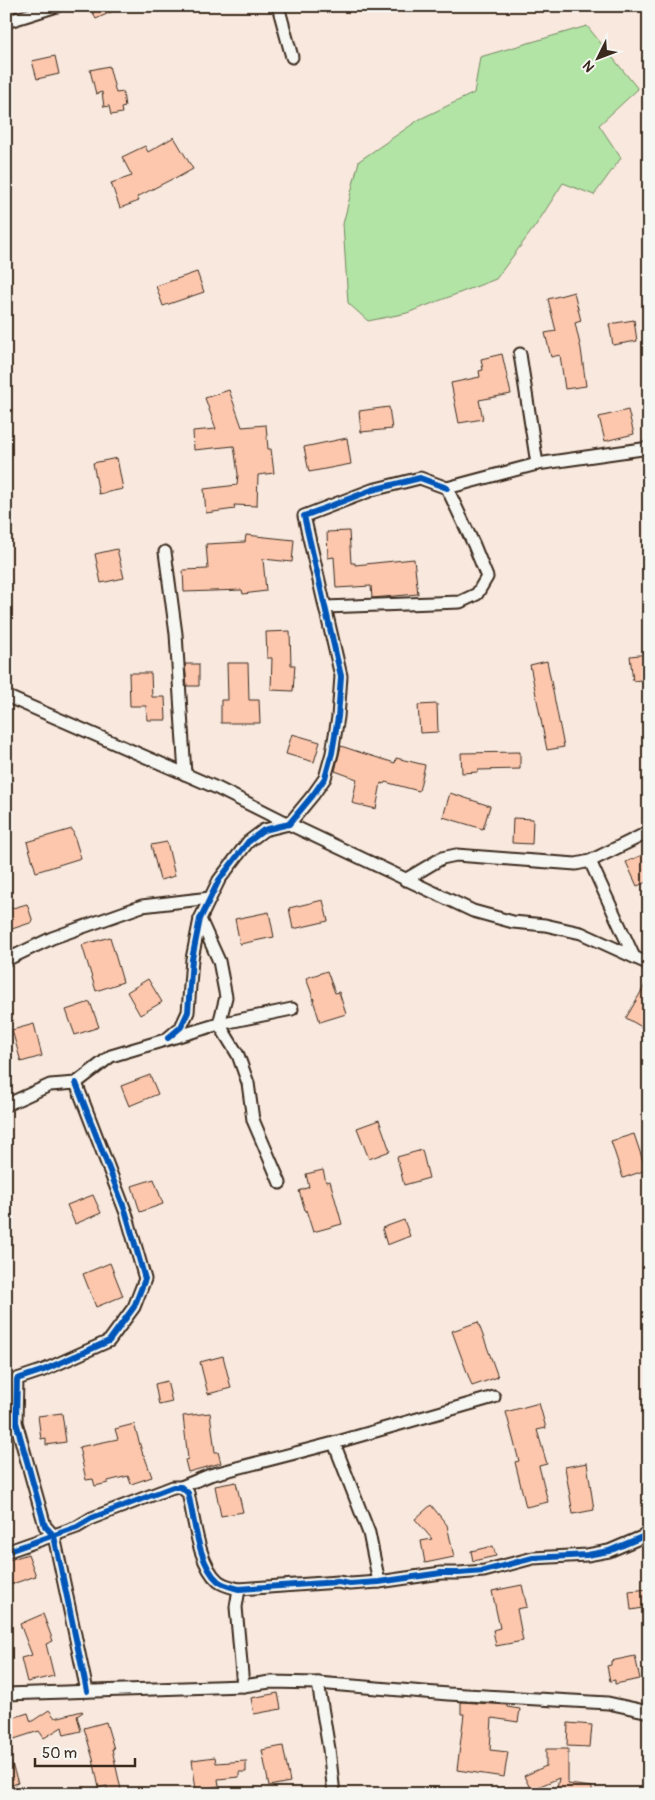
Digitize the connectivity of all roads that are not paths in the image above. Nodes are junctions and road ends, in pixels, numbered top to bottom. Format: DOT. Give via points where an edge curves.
graph roads {
  1 [pos="57,6"];
  2 [pos="278,6"];
  3 [pos="6,22"];
  4 [pos="292,58"];
  5 [pos="520,354"];
  6 [pos="649,448"];
  7 [pos="537,464"];
  8 [pos="447,488"];
  9 [pos="165,552"];
  10 [pos="325,607"];
  11 [pos="6,696"];
  12 [pos="185,774"];
  13 [pos="288,824"];
  14 [pos="649,832"];
  15 [pos="590,860"];
  16 [pos="404,880"];
  17 [pos="210,898"];
  18 [pos="200,919"];
  19 [pos="634,957"];
  20 [pos="6,960"];
  21 [pos="649,964"];
  22 [pos="292,1009"];
  23 [pos="219,1024"];
  24 [pos="168,1038"];
  25 [pos="76,1083"];
  26 [pos="6,1105"];
  27 [pos="280,1183"];
  28 [pos="494,1397"];
  29 [pos="334,1443"];
  30 [pos="182,1487"];
  31 [pos="649,1534"];
  32 [pos="54,1536"];
  33 [pos="6,1552"];
  34 [pos="379,1582"];
  35 [pos="239,1589"];
  36 [pos="318,1683"];
  37 [pos="243,1686"];
  38 [pos="87,1691"];
  39 [pos="6,1694"];
  40 [pos="649,1712"];
  41 [pos="334,1794"];
  1 -- 3 [label="street"];
  2 -- 4 [label="street"];
  5 -- 7 [label="street"];
  6 -- 7 [label="street"];
  7 -- 8 [label="street"];
  8 -- 10 [label="street" via="420,478 372,490 304,516"];
  8 -- 10 [label="street" via="486,577 477,594 460,602"];
  9 -- 12 [label="street" via="176,634"];
  10 -- 13 [label="street" via="341,676 332,753 325,778"];
  11 -- 12 [label="street"];
  12 -- 13 [label="street"];
  13 -- 16 [label="street"];
  13 -- 17 [label="street" via="264,830 248,842 219,880"];
  14 -- 15 [label="street"];
  15 -- 16 [label="street" via="576,864 456,856 442,858"];
  15 -- 19 [label="street"];
  16 -- 19 [label="street" via="473,911 512,922 581,933"];
  17 -- 18 [label="street"];
  17 -- 20 [label="street" via="142,906 52,938"];
  18 -- 23 [label="street" via="219,961 226,997"];
  18 -- 24 [label="street" via="192,959 188,1012 181,1027"];
  19 -- 21 [label="street"];
  22 -- 23 [label="street"];
  23 -- 24 [label="street"];
  23 -- 27 [label="street" via="238,1054 248,1083 253,1120"];
  24 -- 25 [label="street" via="111,1056"];
  25 -- 26 [label="street" via="50,1085"];
  25 -- 32 [label="street" via="126,1213 145,1279 134,1307 109,1341 17,1379 16,1422 45,1526"];
  28 -- 29 [label="street"];
  29 -- 30 [label="street" via="210,1475"];
  29 -- 34 [label="street" via="369,1533"];
  30 -- 32 [label="street" via="173,1487"];
  30 -- 35 [label="street" via="188,1493 209,1569 218,1580"];
  31 -- 34 [label="street" via="609,1551 587,1555 534,1558 484,1571 441,1572"];
  32 -- 33 [label="street"];
  32 -- 38 [label="street"];
  34 -- 35 [label="street"];
  35 -- 37 [label="street" via="236,1608"];
  36 -- 37 [label="street" via="270,1682"];
  36 -- 40 [label="street" via="608,1703"];
  36 -- 41 [label="street"];
  37 -- 38 [label="street"];
  38 -- 39 [label="street"];
}
